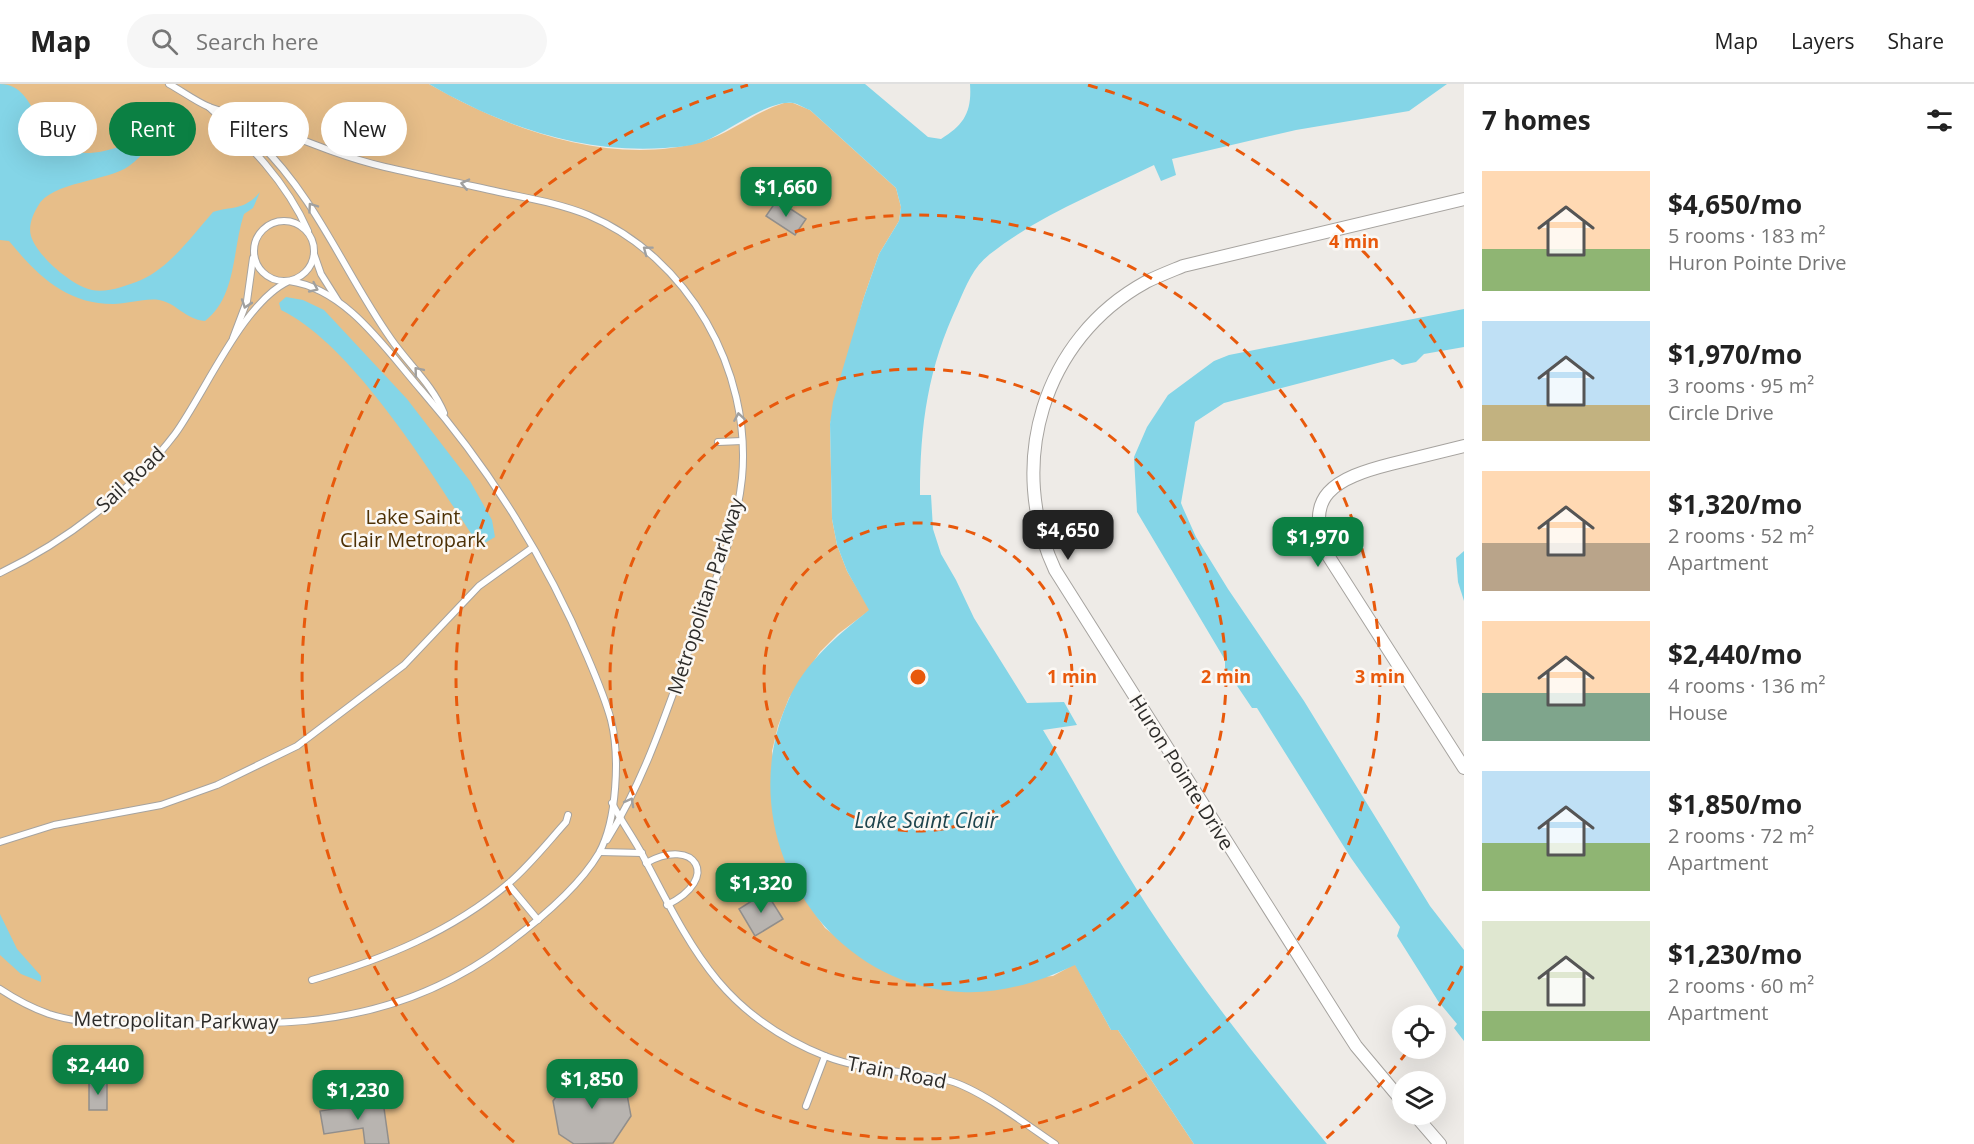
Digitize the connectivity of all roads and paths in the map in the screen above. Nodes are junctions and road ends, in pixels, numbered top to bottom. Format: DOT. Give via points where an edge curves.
graph roads {
  1 [pos="169,84"];
  2 [pos="208,106"];
  3 [pos="309,141"];
  4 [pos="259,156"];
  5 [pos="271,156"];
  6 [pos="1464,199"];
  7 [pos="310,236"];
  8 [pos="254,253"];
  9 [pos="314,254"];
  10 [pos="289,281"];
  11 [pos="338,301"];
  12 [pos="227,352"];
  13 [pos="447,421"];
  14 [pos="742,441"];
  15 [pos="718,442"];
  16 [pos="1464,446"];
  17 [pos="532,548"];
  18 [pos="0,573"];
  19 [pos="1464,768"];
  20 [pos="612,803"];
  21 [pos="568,815"];
  22 [pos="621,818"];
  23 [pos="0,842"];
  24 [pos="600,852"];
  25 [pos="642,853"];
  26 [pos="646,863"];
  27 [pos="508,884"];
  28 [pos="667,905"];
  29 [pos="538,920"];
  30 [pos="312,980"];
  31 [pos="0,989"];
  32 [pos="825,1056"];
  33 [pos="1392,1089"];
  34 [pos="806,1106"];
  35 [pos="1424,1125"];
  36 [pos="1054,1144"];
  37 [pos="1440,1144"];
  1 -- 2 [label="lane, Metropolitan Parkway"];
  14 -- 3 [label="lane, Metropolitan Parkway, one-way" via="739,410 712,332 693,299 657,258 636,242 587,215 555,204 380,165"];
  4 -- 7 [label="lane" via="297,209"];
  13 -- 5 [label="lane, one-way" via="436,393 392,340 320,218"];
  6 -- 33 [label="street, Huron Pointe Drive" via="1184,266 1146,282 1097,319 1065,358 1044,404 1035,442 1037,521 1055,570 1356,1046"];
  7 -- 8 [label="lane" via="295,223 276,222 259,234"];
  7 -- 9 [label="lane"];
  8 -- 10 [label="lane" via="261,271 279,281"];
  8 -- 12 [label="lane, one-way" via="247,301"];
  9 -- 10 [label="lane" via="306,272"];
  9 -- 11 [label="lane"];
  10 -- 11 [label="lane, one-way" via="314,287"];
  10 -- 12 [label="lane" via="264,296"];
  11 -- 13 [label="lane"];
  12 -- 18 [label="lane, Sail Road" via="190,412 150,464 80,523"];
  13 -- 17 [label="lane" via="482,467"];
  14 -- 15 [label="lane"];
  22 -- 14 [label="lane, Metropolitan Parkway, one-way" via="657,739 728,538 742,477"];
  16 -- 19 [label="street" via="1357,472 1336,483 1324,497 1318,525 1329,557"];
  17 -- 20 [label="lane" via="579,638 611,719 616,744"];
  17 -- 23 [label="lane" via="479,585 404,665 297,746 217,785 160,806 54,825"];
  20 -- 22 [label="lane, Train Road"];
  20 -- 24 [label="lane"];
  21 -- 27 [label="lane" via="566,822"];
  22 -- 24 [label="lane, Metropolitan Parkway"];
  22 -- 25 [label="lane, Train Road"];
  24 -- 25 [label="lane"];
  24 -- 29 [label="lane, Metropolitan Parkway"];
  25 -- 26 [label="lane, Train Road"];
  26 -- 28 [label="lane, Train Road"];
  26 -- 28 [label="lane" via="661,855 674,854 686,855 695,862 698,877 693,888"];
  27 -- 29 [label="lane"];
  27 -- 30 [label="lane" via="416,944"];
  28 -- 32 [label="lane, Train Road" via="694,952 722,987 755,1017"];
  29 -- 31 [label="lane, Metropolitan Parkway" via="493,955 442,984 376,1009 321,1021 90,1022 47,1013"];
  32 -- 34 [label="lane"];
  32 -- 36 [label="lane, Train Road" via="868,1069 953,1082"];
  35 -- 37 [label="street"];
}
